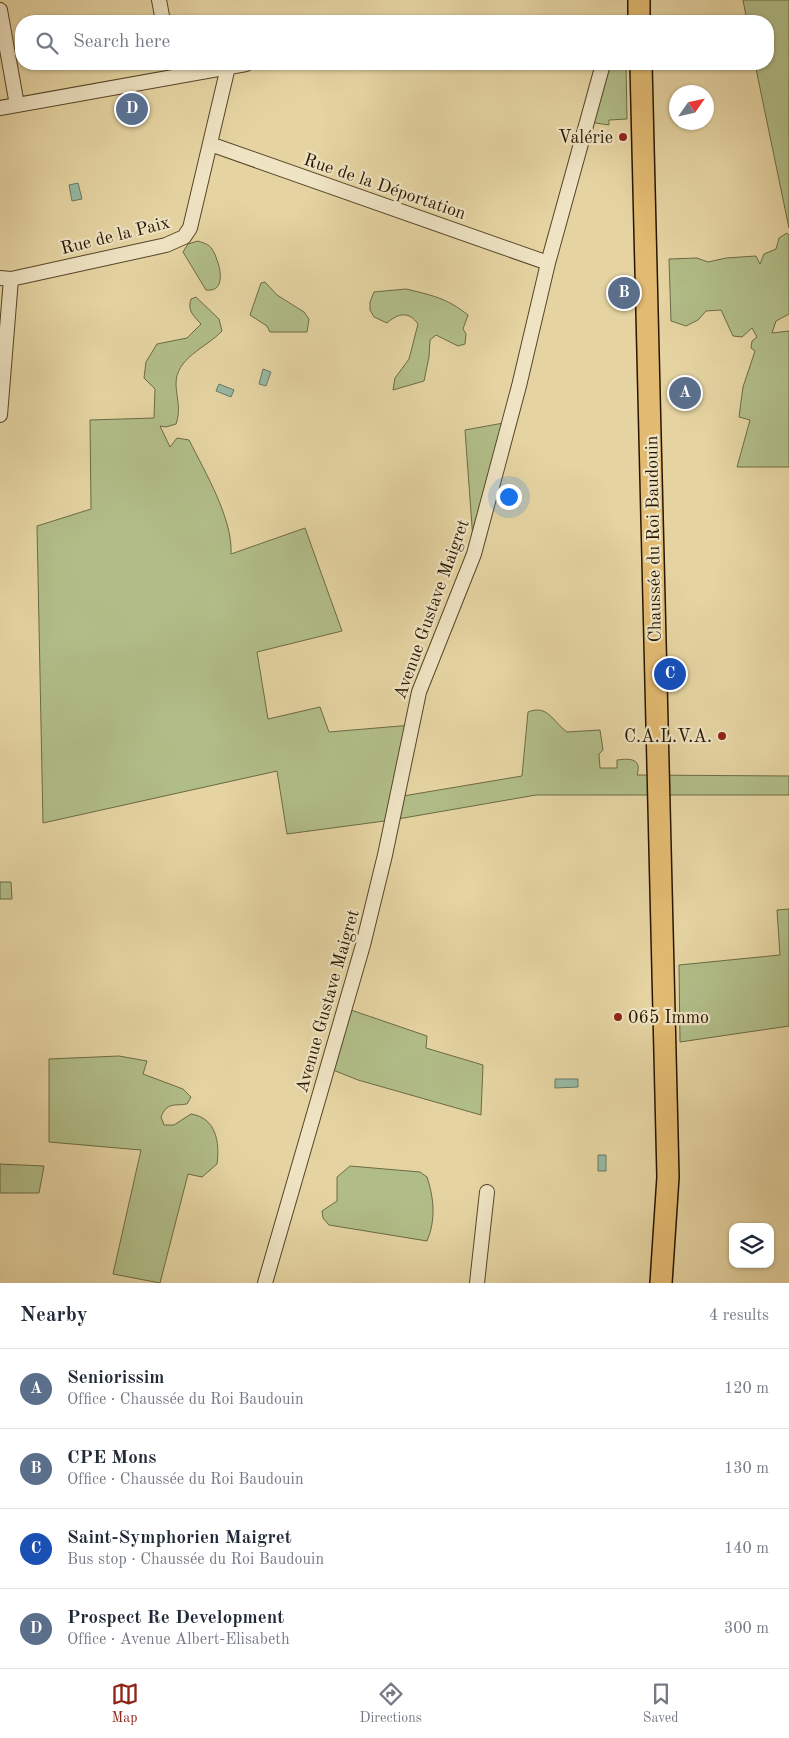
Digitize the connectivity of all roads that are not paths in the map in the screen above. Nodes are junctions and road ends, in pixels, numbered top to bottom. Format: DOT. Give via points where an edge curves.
graph roads {
  1 [pos="159,0"];
  2 [pos="639,0"];
  3 [pos="0,10"];
  4 [pos="161,15"];
  5 [pos="639,15"];
  6 [pos="171,70"];
  7 [pos="227,70"];
  8 [pos="601,70"];
  9 [pos="640,70"];
  10 [pos="18,105"];
  11 [pos="0,108"];
  12 [pos="210,144"];
  13 [pos="548,263"];
  14 [pos="5,278"];
  15 [pos="0,415"];
  16 [pos="487,1192"];
  17 [pos="265,1283"];
  18 [pos="477,1283"];
  19 [pos="661,1283"];
  1 -- 4 [label="street"];
  2 -- 5 [label="main road"];
  3 -- 10 [label="street"];
  6 -- 10 [label="street"];
  7 -- 12 [label="street, Rue de la Paix"];
  8 -- 13 [label="street, Avenue Gustave Maigret"];
  9 -- 19 [label="main road, Chaussée du Roi Baudouin" via="668,1176"];
  10 -- 11 [label="street"];
  12 -- 13 [label="street, Rue de la Déportation"];
  12 -- 14 [label="street, Rue de la Paix" via="190,228 184,237 166,245"];
  13 -- 17 [label="street, Avenue Gustave Maigret" via="474,554 419,692 363,945"];
  14 -- 15 [label="street"];
  16 -- 18 [label="street"];
}
